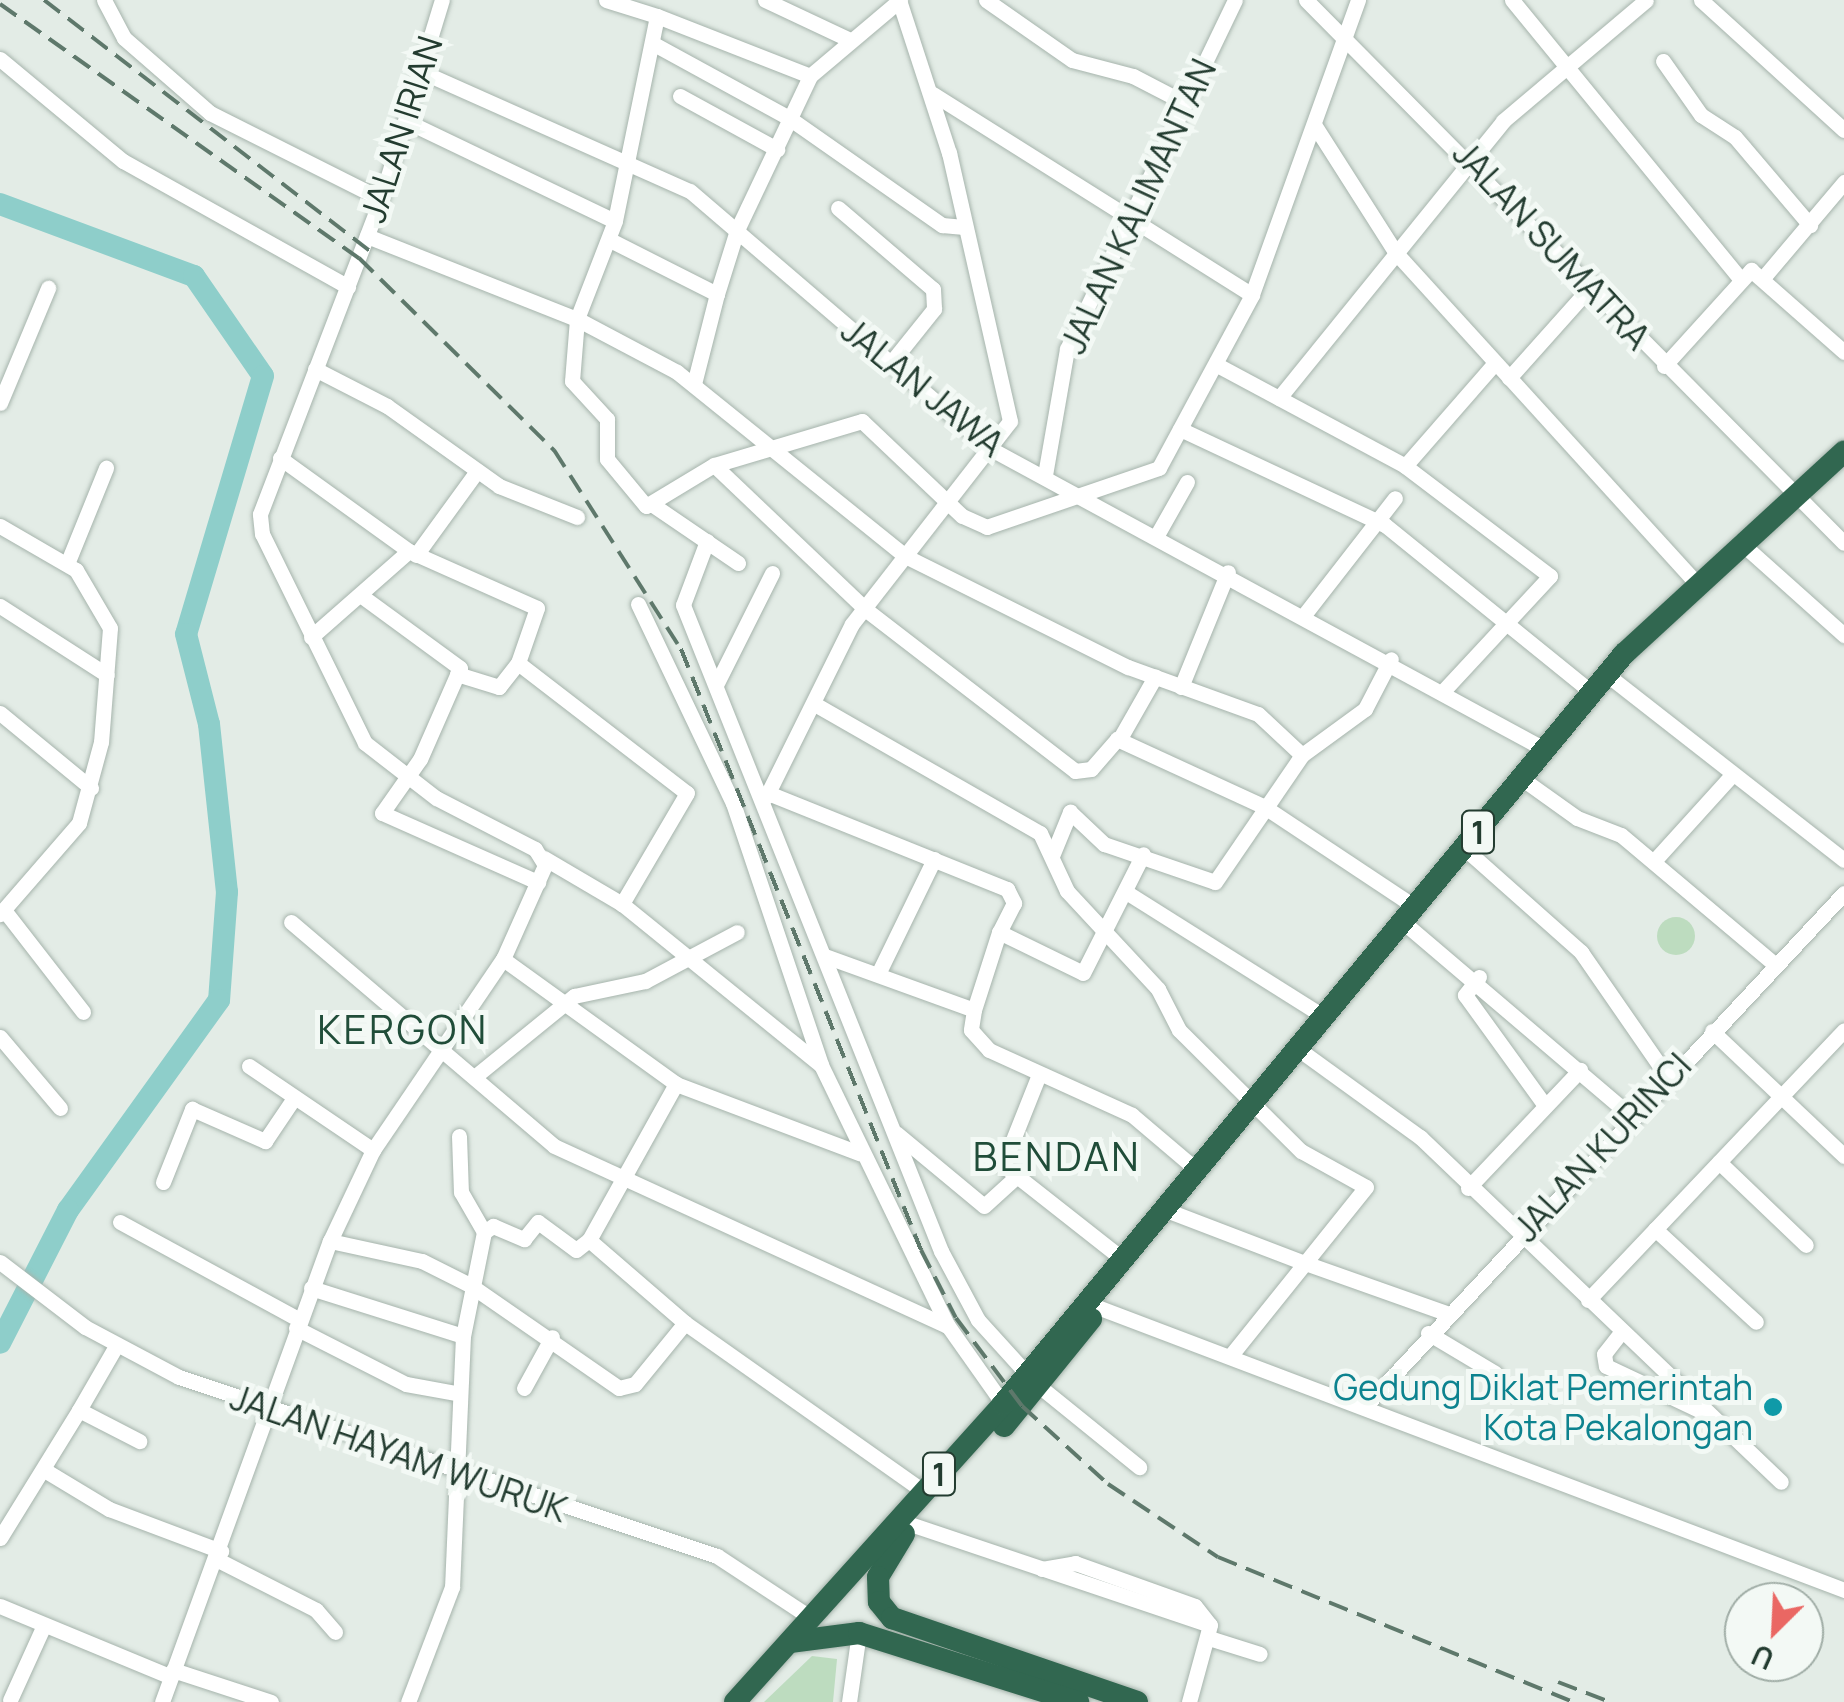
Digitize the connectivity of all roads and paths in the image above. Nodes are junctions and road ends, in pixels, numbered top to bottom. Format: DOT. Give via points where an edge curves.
graph roads {
  1 [pos="104,0"];
  2 [pos="442,0"];
  3 [pos="606,0"];
  4 [pos="765,0"];
  5 [pos="899,0"];
  6 [pos="986,0"];
  7 [pos="1235,0"];
  8 [pos="1306,0"];
  9 [pos="1358,0"];
  10 [pos="1512,0"];
  11 [pos="1646,0"];
  12 [pos="1701,0"];
  13 [pos="657,16"];
  14 [pos="1348,36"];
  15 [pos="850,40"];
  16 [pos="652,44"];
  17 [pos="0,59"];
  18 [pos="1663,61"];
  19 [pos="1562,69"];
  20 [pos="420,71"];
  21 [pos="810,76"];
  22 [pos="933,94"];
  23 [pos="680,96"];
  24 [pos="1185,103"];
  25 [pos="789,118"];
  26 [pos="408,122"];
  27 [pos="1842,122"];
  28 [pos="1315,126"];
  29 [pos="778,149"];
  30 [pos="628,158"];
  31 [pos="1474,160"];
  32 [pos="1844,182"];
  33 [pos="381,199"];
  34 [pos="838,208"];
  35 [pos="1129,216"];
  36 [pos="615,221"];
  37 [pos="1810,225"];
  38 [pos="964,227"];
  39 [pos="737,230"];
  40 [pos="367,236"];
  41 [pos="610,240"];
  42 [pos="1396,253"];
  43 [pos="1738,276"];
  44 [pos="1763,278"];
  45 [pos="1594,283"];
  46 [pos="48,288"];
  47 [pos="348,288"];
  48 [pos="717,294"];
  49 [pos="1252,295"];
  50 [pos="577,319"];
  51 [pos="1844,352"];
  52 [pos="1496,363"];
  53 [pos="890,364"];
  54 [pos="1217,364"];
  55 [pos="1664,366"];
  56 [pos="314,369"];
  57 [pos="1509,378"];
  58 [pos="694,384"];
  59 [pos="1279,398"];
  60 [pos="0,403"];
  61 [pos="1180,429"];
  62 [pos="768,443"];
  63 [pos="991,449"];
  64 [pos="1844,452"];
  65 [pos="280,458"];
  66 [pos="714,466"];
  67 [pos="1405,466"];
  68 [pos="106,468"];
  69 [pos="477,472"];
  70 [pos="1045,475"];
  71 [pos="1187,482"];
  72 [pos="1796,493"];
  73 [pos="1084,496"];
  74 [pos="1395,498"];
  75 [pos="949,503"];
  76 [pos="653,505"];
  77 [pos="577,518"];
  78 [pos="1375,520"];
  79 [pos="0,526"];
  80 [pos="1158,535"];
  81 [pos="706,541"];
  82 [pos="1740,542"];
  83 [pos="1844,543"];
  84 [pos="412,553"];
  85 [pos="905,556"];
  86 [pos="738,562"];
  87 [pos="68,564"];
  88 [pos="1228,572"];
  89 [pos="772,573"];
  90 [pos="1697,584"];
  91 [pos="364,596"];
  92 [pos="638,604"];
  93 [pos="0,606"];
  94 [pos="866,609"];
  95 [pos="1304,615"];
  96 [pos="1500,626"];
  97 [pos="1844,635"];
  98 [pos="311,637"];
  99 [pos="1391,660"];
  100 [pos="518,663"];
  101 [pos="107,676"];
  102 [pos="1155,677"];
  103 [pos="718,682"];
  104 [pos="1598,683"];
  105 [pos="452,686"];
  106 [pos="1181,687"];
  107 [pos="1445,688"];
  108 [pos="818,706"];
  109 [pos="0,712"];
  110 [pos="1120,740"];
  111 [pos="1544,749"];
  112 [pos="1302,755"];
  113 [pos="1731,776"];
  114 [pos="1522,778"];
  115 [pos="407,780"];
  116 [pos="91,788"];
  117 [pos="767,795"];
  118 [pos="1263,806"];
  119 [pos="1464,848"];
  120 [pos="1143,854"];
  121 [pos="1052,856"];
  122 [pos="544,858"];
  123 [pos="934,859"];
  124 [pos="1844,860"];
  125 [pos="1654,861"];
  126 [pos="538,882"];
  127 [pos="1126,892"];
  128 [pos="1844,893"];
  129 [pos="4,904"];
  130 [pos="622,904"];
  131 [pos="1409,914"];
  132 [pos="291,922"];
  133 [pos="736,932"];
  134 [pos="1000,932"];
  135 [pos="1106,933"];
  136 [pos="824,956"];
  137 [pos="691,958"];
  138 [pos="503,959"];
  139 [pos="1774,964"];
  140 [pos="878,974"];
  141 [pos="1479,977"];
  142 [pos="562,1004"];
  143 [pos="974,1010"];
  144 [pos="83,1012"];
  145 [pos="1326,1018"];
  146 [pos="1712,1031"];
  147 [pos="1842,1035"];
  148 [pos="0,1037"];
  149 [pos="443,1048"];
  150 [pos="1301,1051"];
  151 [pos="821,1065"];
  152 [pos="249,1066"];
  153 [pos="1580,1070"];
  154 [pos="478,1074"];
  155 [pos="1668,1076"];
  156 [pos="1038,1077"];
  157 [pos="676,1084"];
  158 [pos="1779,1095"];
  159 [pos="294,1098"];
  160 [pos="1256,1104"];
  161 [pos="1544,1104"];
  162 [pos="60,1108"];
  163 [pos="1632,1116"];
  164 [pos="894,1132"];
  165 [pos="459,1136"];
  166 [pos="373,1150"];
  167 [pos="859,1153"];
  168 [pos="1844,1156"];
  169 [pos="1719,1162"];
  170 [pos="1198,1171"];
  171 [pos="622,1174"];
  172 [pos="1016,1176"];
  173 [pos="163,1182"];
  174 [pos="1468,1188"];
  175 [pos="1166,1210"];
  176 [pos="120,1222"];
  177 [pos="1655,1229"];
  178 [pos="484,1232"];
  179 [pos="1518,1236"];
  180 [pos="1140,1239"];
  181 [pos="588,1240"];
  182 [pos="330,1241"];
  183 [pos="1806,1245"];
  184 [pos="1121,1258"];
  185 [pos="0,1262"];
  186 [pos="1305,1263"];
  187 [pos="470,1285"];
  188 [pos="311,1288"];
  189 [pos="1588,1300"];
  190 [pos="1092,1305"];
  191 [pos="1446,1312"];
  192 [pos="1756,1322"];
  193 [pos="685,1323"];
  194 [pos="297,1324"];
  195 [pos="948,1326"];
  196 [pos="1622,1331"];
  197 [pos="1428,1333"];
  198 [pos="463,1336"];
  199 [pos="552,1337"];
  200 [pos="116,1346"];
  201 [pos="1231,1355"];
  202 [pos="1495,1373"];
  203 [pos="1033,1380"];
  204 [pos="524,1388"];
  205 [pos="456,1393"];
  206 [pos="1003,1404"];
  207 [pos="1365,1406"];
  208 [pos="80,1410"];
  209 [pos="272,1413"];
  210 [pos="1714,1416"];
  211 [pos="139,1441"];
  212 [pos="1138,1467"];
  213 [pos="46,1471"];
  214 [pos="462,1475"];
  215 [pos="1781,1482"];
  216 [pos="924,1491"];
  217 [pos="913,1525"];
  218 [pos="0,1538"];
  219 [pos="219,1555"];
  220 [pos="1844,1590"];
  221 [pos="0,1606"];
  222 [pos="810,1618"];
  223 [pos="44,1625"];
  224 [pos="1210,1631"];
  225 [pos="335,1632"];
  226 [pos="858,1633"];
  227 [pos="790,1642"];
  228 [pos="950,1649"];
  229 [pos="1260,1654"];
  230 [pos="172,1674"];
  231 [pos="8,1699"];
  232 [pos="162,1702"];
  233 [pos="271,1702"];
  234 [pos="408,1702"];
  235 [pos="735,1702"];
  236 [pos="849,1702"];
  237 [pos="1078,1702"];
  238 [pos="1137,1702"];
  239 [pos="1189,1702"];
  1 -- 33 [label="street" via="124,38 210,113"];
  2 -- 20 [label="street, JALAN IRIAN"];
  3 -- 13 [label="street"];
  4 -- 15 [label="street"];
  5 -- 15 [label="street"];
  5 -- 22 [label="street"];
  6 -- 24 [label="street" via="1086,67 1133,76"];
  7 -- 24 [label="street, JALAN KALIMANTAN"];
  8 -- 14 [label="street, JALAN SUMATRA"];
  9 -- 14 [label="street"];
  10 -- 19 [label="street"];
  11 -- 19 [label="street"];
  12 -- 27 [label="street"];
  13 -- 16 [label="street"];
  13 -- 21 [label="street"];
  14 -- 28 [label="street"];
  14 -- 31 [label="street, JALAN SUMATRA"];
  15 -- 21 [label="street"];
  16 -- 25 [label="street"];
  16 -- 30 [label="street"];
  17 -- 47 [label="street" via="123,162"];
  18 -- 37 [label="street" via="1701,115 1735,137"];
  19 -- 31 [label="street"];
  19 -- 43 [label="street"];
  20 -- 26 [label="street, JALAN IRIAN"];
  20 -- 30 [label="street, JALAN JAWA"];
  21 -- 25 [label="street"];
  22 -- 35 [label="street"];
  22 -- 38 [label="street"];
  23 -- 29 [label="street"];
  24 -- 35 [label="street, JALAN KALIMANTAN"];
  25 -- 29 [label="street"];
  25 -- 38 [label="street" via="942,225"];
  26 -- 33 [label="street, JALAN IRIAN"];
  26 -- 36 [label="street"];
  28 -- 42 [label="street"];
  28 -- 49 [label="street"];
  29 -- 39 [label="street"];
  30 -- 36 [label="street"];
  30 -- 39 [label="street, JALAN JAWA" via="690,191"];
  31 -- 42 [label="street"];
  31 -- 45 [label="street, JALAN SUMATRA"];
  32 -- 37 [label="street"];
  33 -- 40 [label="street, JALAN IRIAN"];
  34 -- 53 [label="street" via="933,290 934,309"];
  35 -- 49 [label="street"];
  35 -- 70 [label="street, JALAN KALIMANTAN" via="1067,349"];
  36 -- 41 [label="street"];
  37 -- 44 [label="street"];
  38 -- 63 [label="street" via="1010,412"];
  39 -- 48 [label="street"];
  39 -- 53 [label="street, JALAN JAWA"];
  40 -- 47 [label="street, JALAN IRIAN"];
  40 -- 50 [label="street"];
  41 -- 48 [label="street"];
  41 -- 50 [label="street"];
  42 -- 52 [label="street"];
  42 -- 59 [label="street"];
  43 -- 44 [label="street" via="1751,270"];
  43 -- 55 [label="street"];
  44 -- 51 [label="street"];
  45 -- 55 [label="street, JALAN SUMATRA"];
  45 -- 57 [label="street"];
  46 -- 60 [label="street"];
  47 -- 56 [label="street, JALAN IRIAN"];
  48 -- 58 [label="street"];
  49 -- 54 [label="street"];
  50 -- 58 [label="street"];
  50 -- 76 [label="street" via="572,381 607,419 610,464"];
  52 -- 57 [label="street"];
  52 -- 67 [label="street"];
  53 -- 63 [label="street, JALAN JAWA"];
  54 -- 59 [label="street"];
  54 -- 61 [label="street"];
  55 -- 72 [label="street, JALAN SUMATRA"];
  56 -- 65 [label="street, JALAN IRIAN"];
  56 -- 69 [label="street" via="386,406"];
  57 -- 90 [label="street"];
  58 -- 62 [label="street"];
  59 -- 67 [label="street"];
  61 -- 73 [label="street" via="1159,468"];
  61 -- 78 [label="street"];
  62 -- 66 [label="street"];
  62 -- 75 [label="street" via="862,422"];
  62 -- 85 [label="street"];
  63 -- 70 [label="street, JALAN JAWA"];
  63 -- 75 [label="street"];
  64 -- 72 [label="highway, 1"];
  65 -- 84 [label="street"];
  65 -- 98 [label="street, JALAN IRIAN" via="262,534"];
  66 -- 76 [label="street"];
  66 -- 94 [label="street"];
  67 -- 96 [label="street" via="1550,576"];
  68 -- 87 [label="street"];
  69 -- 77 [label="street"];
  69 -- 84 [label="street"];
  70 -- 73 [label="street, JALAN JAWA"];
  71 -- 80 [label="street"];
  72 -- 82 [label="highway, 1"];
  72 -- 83 [label="street, JALAN SUMATRA"];
  73 -- 75 [label="street" via="986,527"];
  73 -- 80 [label="street, JALAN JAWA"];
  74 -- 78 [label="street"];
  75 -- 85 [label="street"];
  76 -- 81 [label="street"];
  78 -- 95 [label="street"];
  78 -- 96 [label="street"];
  79 -- 87 [label="street"];
  80 -- 88 [label="street, JALAN JAWA"];
  81 -- 86 [label="street"];
  81 -- 103 [label="street" via="682,605"];
  82 -- 90 [label="highway, 1"];
  82 -- 97 [label="street"];
  84 -- 91 [label="street"];
  84 -- 100 [label="street" via="537,608"];
  85 -- 94 [label="street"];
  85 -- 102 [label="street"];
  87 -- 101 [label="street" via="104,606"];
  88 -- 95 [label="street, JALAN JAWA"];
  88 -- 106 [label="street"];
  89 -- 103 [label="street"];
  90 -- 104 [label="highway, 1"];
  91 -- 98 [label="street"];
  91 -- 105 [label="street" via="458,664"];
  92 -- 151 [label="street" via="734,803"];
  93 -- 101 [label="street"];
  94 -- 108 [label="street"];
  94 -- 110 [label="street" via="1075,771 1086,772"];
  95 -- 99 [label="street, JALAN JAWA"];
  96 -- 104 [label="street"];
  96 -- 107 [label="street"];
  98 -- 115 [label="street, JALAN IRIAN" via="365,743"];
  99 -- 107 [label="street, JALAN JAWA"];
  99 -- 112 [label="street" via="1365,709"];
  100 -- 105 [label="street" via="499,688"];
  100 -- 130 [label="street" via="690,798"];
  101 -- 116 [label="street"];
  102 -- 106 [label="street"];
  102 -- 110 [label="street"];
  103 -- 117 [label="street"];
  104 -- 111 [label="highway, 1"];
  104 -- 113 [label="street"];
  105 -- 115 [label="street"];
  106 -- 112 [label="street" via="1258,714"];
  107 -- 111 [label="street, JALAN JAWA"];
  108 -- 117 [label="street"];
  108 -- 121 [label="street" via="1022,820"];
  109 -- 116 [label="street"];
  110 -- 118 [label="street"];
  111 -- 114 [label="highway, 1"];
  112 -- 118 [label="street"];
  113 -- 124 [label="street"];
  113 -- 125 [label="street"];
  114 -- 119 [label="highway, 1"];
  114 -- 125 [label="street"];
  115 -- 122 [label="street, JALAN IRIAN"];
  115 -- 126 [label="street" via="382,813"];
  116 -- 129 [label="street" via="56,860"];
  117 -- 123 [label="street"];
  117 -- 136 [label="street"];
  118 -- 120 [label="street" via="1216,882"];
  118 -- 131 [label="street"];
  119 -- 131 [label="highway, 1"];
  119 -- 155 [label="street" via="1581,952"];
  120 -- 121 [label="street" via="1104,844 1070,812"];
  120 -- 127 [label="street"];
  121 -- 135 [label="street" via="1067,891"];
  122 -- 126 [label="street"];
  122 -- 130 [label="street, JALAN IRIAN"];
  123 -- 134 [label="street" via="1007,889 1014,903"];
  123 -- 140 [label="street"];
  125 -- 139 [label="street"];
  126 -- 138 [label="street"];
  127 -- 135 [label="street"];
  127 -- 145 [label="street"];
  128 -- 139 [label="street, JALAN KURINCI"];
  129 -- 144 [label="street"];
  130 -- 137 [label="street, JALAN IRIAN"];
  131 -- 141 [label="street"];
  131 -- 145 [label="highway, 1"];
  132 -- 149 [label="street"];
  133 -- 137 [label="street"];
  134 -- 135 [label="street" via="1079,974"];
  134 -- 143 [label="street"];
  135 -- 160 [label="street" via="1158,989 1179,1030"];
  136 -- 140 [label="street"];
  136 -- 164 [label="street"];
  137 -- 142 [label="street"];
  137 -- 151 [label="street, JALAN IRIAN"];
  138 -- 142 [label="street"];
  138 -- 149 [label="street"];
  139 -- 146 [label="street, JALAN KURINCI"];
  140 -- 143 [label="street"];
  141 -- 153 [label="street"];
  141 -- 161 [label="street" via="1465,995"];
  142 -- 154 [label="street"];
  142 -- 157 [label="street"];
  143 -- 156 [label="street" via="976,1038"];
  145 -- 150 [label="highway, 1"];
  146 -- 155 [label="street, JALAN KURINCI"];
  146 -- 158 [label="street"];
  147 -- 158 [label="street"];
  148 -- 162 [label="street"];
  149 -- 154 [label="street"];
  149 -- 166 [label="street"];
  150 -- 160 [label="highway, 1"];
  150 -- 174 [label="street" via="1375,1101"];
  151 -- 167 [label="street"];
  152 -- 159 [label="street"];
  153 -- 161 [label="street"];
  153 -- 163 [label="street"];
  154 -- 171 [label="street" via="541,1138"];
  155 -- 163 [label="street, JALAN KURINCI"];
  156 -- 170 [label="street" via="1132,1115"];
  156 -- 172 [label="street" via="1002,1157"];
  157 -- 167 [label="street"];
  157 -- 171 [label="street"];
  158 -- 168 [label="street"];
  158 -- 169 [label="street"];
  159 -- 166 [label="street"];
  159 -- 173 [label="street" via="265,1140 192,1109"];
  160 -- 170 [label="highway, 1"];
  160 -- 186 [label="street" via="1315,1162 1366,1187"];
  161 -- 174 [label="street"];
  163 -- 179 [label="street, JALAN KURINCI"];
  164 -- 172 [label="street" via="984,1206"];
  164 -- 203 [label="street" via="956,1284"];
  165 -- 178 [label="street" via="461,1192"];
  166 -- 182 [label="street"];
  167 -- 195 [label="street"];
  169 -- 177 [label="street"];
  169 -- 183 [label="street"];
  170 -- 175 [label="highway, 1"];
  171 -- 181 [label="street"];
  171 -- 195 [label="street"];
  172 -- 184 [label="street"];
  174 -- 179 [label="street"];
  175 -- 180 [label="highway, 1"];
  175 -- 186 [label="street"];
  176 -- 194 [label="street"];
  177 -- 189 [label="street"];
  177 -- 192 [label="street"];
  178 -- 181 [label="street" via="492,1226 524,1239 538,1222 576,1250"];
  178 -- 187 [label="street"];
  179 -- 189 [label="street"];
  179 -- 191 [label="street, JALAN KURINCI"];
  180 -- 184 [label="highway, 1"];
  180 -- 190 [label="highway, 1"];
  181 -- 193 [label="street"];
  182 -- 187 [label="street" via="422,1261"];
  182 -- 188 [label="street"];
  184 -- 190 [label="highway, 1"];
  185 -- 200 [label="street, JALAN HAYAM WURUK"];
  186 -- 191 [label="street"];
  186 -- 201 [label="street"];
  187 -- 198 [label="street"];
  187 -- 199 [label="street"];
  188 -- 194 [label="street"];
  188 -- 198 [label="street"];
  189 -- 196 [label="street"];
  190 -- 201 [label="street"];
  190 -- 203 [label="highway, 1"];
  191 -- 197 [label="street, JALAN KURINCI"];
  193 -- 199 [label="street" via="630,1389"];
  193 -- 216 [label="street"];
  194 -- 205 [label="street" via="406,1384"];
  194 -- 209 [label="street"];
  195 -- 206 [label="street"];
  196 -- 210 [label="street"];
  196 -- 210 [label="street" via="1604,1354 1606,1366"];
  197 -- 202 [label="street"];
  197 -- 207 [label="street, JALAN KURINCI"];
  198 -- 205 [label="street"];
  199 -- 204 [label="street"];
  200 -- 208 [label="street"];
  200 -- 209 [label="street, JALAN HAYAM WURUK"];
  201 -- 207 [label="street"];
  203 -- 206 [label="highway, 1"];
  203 -- 212 [label="street"];
  203 -- 217 [label="highway, 1"];
  205 -- 214 [label="street"];
  206 -- 216 [label="highway, 1"];
  207 -- 220 [label="street"];
  208 -- 211 [label="street"];
  208 -- 213 [label="street"];
  209 -- 214 [label="street, JALAN HAYAM WURUK"];
  209 -- 219 [label="street"];
  210 -- 215 [label="street"];
  213 -- 218 [label="street"];
  213 -- 219 [label="street" via="109,1508"];
  214 -- 222 [label="street, JALAN HAYAM WURUK" via="718,1556"];
  214 -- 234 [label="street" via="452,1587"];
  216 -- 222 [label="highway, 1"];
  217 -- 224 [label="street"];
  217 -- 228 [label="highway, 1" via="886,1557 876,1590 883,1610"];
  219 -- 225 [label="street" via="316,1610"];
  219 -- 230 [label="street"];
  221 -- 223 [label="street"];
  222 -- 227 [label="highway, 1"];
  223 -- 230 [label="street"];
  223 -- 231 [label="street"];
  224 -- 229 [label="street"];
  224 -- 239 [label="street"];
  226 -- 227 [label="highway, 1"];
  226 -- 228 [label="highway, 1"];
  226 -- 236 [label="street"];
  227 -- 235 [label="highway, 1"];
  228 -- 237 [label="highway, 1"];
  228 -- 238 [label="highway, 1"];
  230 -- 232 [label="street"];
  230 -- 233 [label="street"];
}
